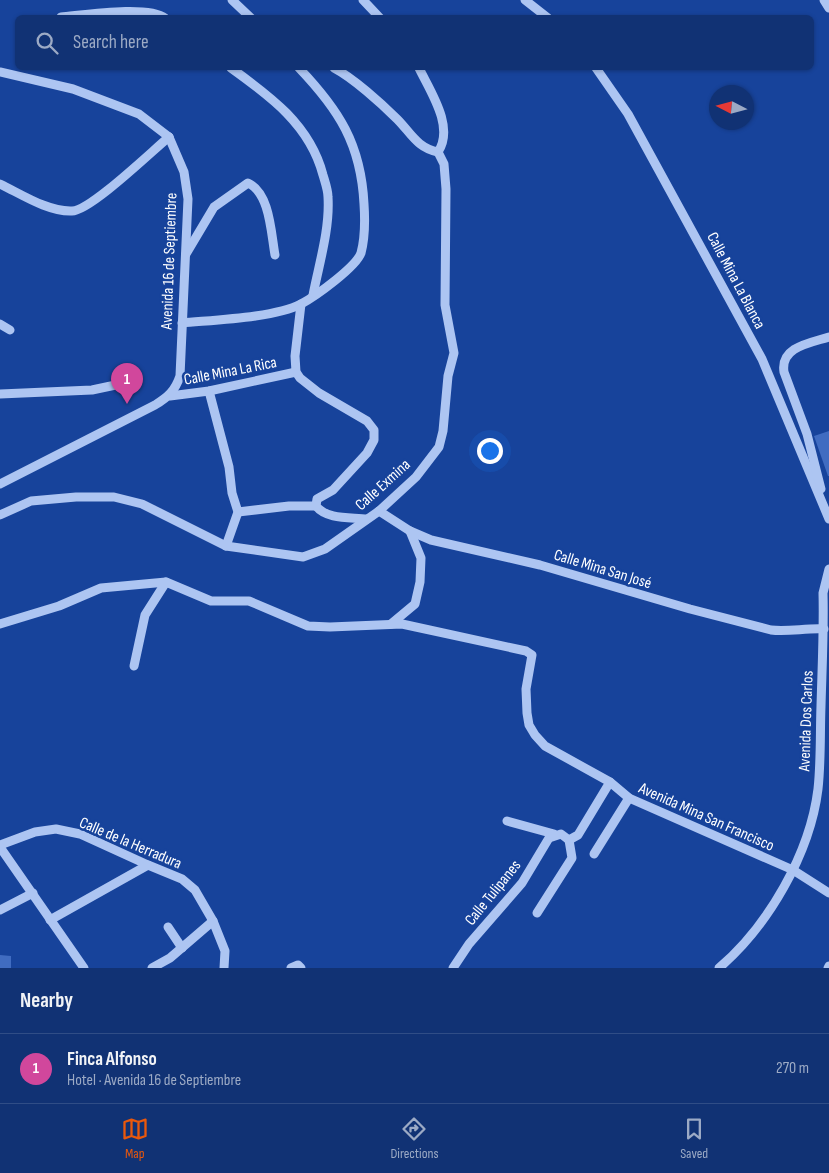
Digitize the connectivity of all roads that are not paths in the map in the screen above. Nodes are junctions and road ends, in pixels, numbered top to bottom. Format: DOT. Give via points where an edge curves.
graph roads {
  1 [pos="232,0"];
  2 [pos="363,0"];
  3 [pos="525,0"];
  4 [pos="824,0"];
  5 [pos="829,8"];
  6 [pos="86,15"];
  7 [pos="161,15"];
  8 [pos="249,15"];
  9 [pos="377,15"];
  10 [pos="544,15"];
  11 [pos="233,70"];
  12 [pos="301,70"];
  13 [pos="338,70"];
  14 [pos="420,70"];
  15 [pos="597,70"];
  16 [pos="0,72"];
  17 [pos="169,137"];
  18 [pos="438,152"];
  19 [pos="0,184"];
  20 [pos="275,255"];
  21 [pos="185,256"];
  22 [pos="313,295"];
  23 [pos="301,304"];
  24 [pos="182,323"];
  25 [pos="0,324"];
  26 [pos="10,330"];
  27 [pos="829,337"];
  28 [pos="296,372"];
  29 [pos="125,383"];
  30 [pos="209,391"];
  31 [pos="0,394"];
  32 [pos="170,396"];
  33 [pos="0,484"];
  34 [pos="823,504"];
  35 [pos="316,506"];
  36 [pos="379,511"];
  37 [pos="238,512"];
  38 [pos="0,515"];
  39 [pos="367,519"];
  40 [pos="829,519"];
  41 [pos="410,531"];
  42 [pos="226,546"];
  43 [pos="829,569"];
  44 [pos="166,582"];
  45 [pos="0,624"];
  46 [pos="391,624"];
  47 [pos="824,629"];
  48 [pos="134,666"];
  49 [pos="610,782"];
  50 [pos="629,798"];
  51 [pos="506,821"];
  52 [pos="554,834"];
  53 [pos="570,840"];
  54 [pos="0,846"];
  55 [pos="594,854"];
  56 [pos="148,865"];
  57 [pos="792,870"];
  58 [pos="829,893"];
  59 [pos="33,894"];
  60 [pos="0,910"];
  61 [pos="537,913"];
  62 [pos="50,920"];
  63 [pos="213,921"];
  64 [pos="168,927"];
  65 [pos="182,948"];
  66 [pos="156,967"];
  67 [pos="84,968"];
  68 [pos="224,968"];
  69 [pos="291,968"];
  70 [pos="301,968"];
  71 [pos="453,968"];
  72 [pos="719,968"];
  1 -- 8 [label="street"];
  2 -- 9 [label="street"];
  3 -- 10 [label="street"];
  4 -- 5 [label="street"];
  6 -- 7 [label="street" via="135,11"];
  11 -- 22 [label="street" via="287,111 318,156 328,196 326,226"];
  12 -- 22 [label="street" via="339,116 354,145 365,220 361,254 351,268"];
  13 -- 18 [label="street" via="397,120 418,144"];
  14 -- 18 [label="street" via="439,109 444,129 444,144"];
  15 -- 34 [label="street, Calle Mina La Blanca" via="628,114 762,359"];
  16 -- 17 [label="street" via="73,89 139,114"];
  17 -- 19 [label="street" via="91,204 73,212 55,209"];
  17 -- 21 [label="street, Avenida 16 de Septiembre" via="184,172 188,199"];
  18 -- 36 [label="street, Calle Exmina" via="444,164 446,189 445,305 454,353 448,376 443,431 439,447 416,477"];
  20 -- 21 [label="street" via="265,204 256,186 248,182 214,207"];
  21 -- 24 [label="street, Avenida 16 de Septiembre"];
  22 -- 23 [label="street"];
  23 -- 24 [label="street" via="253,316"];
  23 -- 28 [label="street"];
  24 -- 32 [label="street, Avenida 16 de Septiembre" via="180,376"];
  25 -- 26 [label="street"];
  27 -- 34 [label="street" via="796,348 786,355 782,363 813,453"];
  28 -- 30 [label="street, Calle Mina La Rica"];
  28 -- 35 [label="street" via="319,393 367,422 374,430 374,440 367,453 333,490 318,499"];
  29 -- 31 [label="street" via="92,390"];
  30 -- 32 [label="street, Calle Mina La Rica"];
  30 -- 37 [label="street"];
  32 -- 33 [label="street"];
  34 -- 40 [label="street, Calle Mina La Blanca"];
  35 -- 37 [label="street"];
  35 -- 39 [label="street" via="320,512 330,516"];
  36 -- 39 [label="street, Calle Exmina"];
  36 -- 41 [label="street, Calle Mina San José"];
  37 -- 42 [label="street"];
  38 -- 42 [label="street, Calle Exmina" via="31,501 114,497 142,504"];
  39 -- 42 [label="street, Calle Exmina" via="325,549 304,557"];
  41 -- 46 [label="street" via="421,558 420,582 415,604"];
  41 -- 47 [label="street, Calle Mina San José" via="432,540 540,565 771,630"];
  43 -- 47 [label="street, Avenida Dos Carlos" via="823,592"];
  44 -- 45 [label="street" via="101,588 59,606"];
  44 -- 46 [label="street, Avenida Mina San Francisco" via="211,601 249,601 308,626"];
  44 -- 48 [label="street" via="144,615"];
  46 -- 49 [label="street, Avenida Mina San Francisco" via="526,651 532,655 526,689 529,725 535,735 546,746"];
  47 -- 57 [label="street, Avenida Dos Carlos" via="818,789 808,832"];
  49 -- 50 [label="street, Avenida Mina San Francisco"];
  49 -- 53 [label="street" via="578,835"];
  50 -- 55 [label="street"];
  50 -- 57 [label="street, Avenida Mina San Francisco"];
  51 -- 52 [label="street"];
  52 -- 53 [label="street"];
  52 -- 71 [label="street, Calle Tulipanes" via="522,883 469,944"];
  53 -- 61 [label="street" via="572,858"];
  54 -- 56 [label="street, Calle de la Herradura" via="35,832 56,830 80,834"];
  54 -- 59 [label="street"];
  56 -- 62 [label="street"];
  56 -- 63 [label="street, Calle de la Herradura" via="182,879 195,890"];
  57 -- 58 [label="street, Avenida Mina San Francisco"];
  57 -- 72 [label="street, Avenida Dos Carlos" via="763,920 740,950"];
  59 -- 60 [label="street"];
  59 -- 62 [label="street"];
  62 -- 67 [label="street"];
  63 -- 65 [label="street"];
  63 -- 68 [label="street, Calle de la Herradura" via="224,951"];
  64 -- 65 [label="street"];
  65 -- 66 [label="street"];
  69 -- 70 [label="street" via="298,965"];
}
